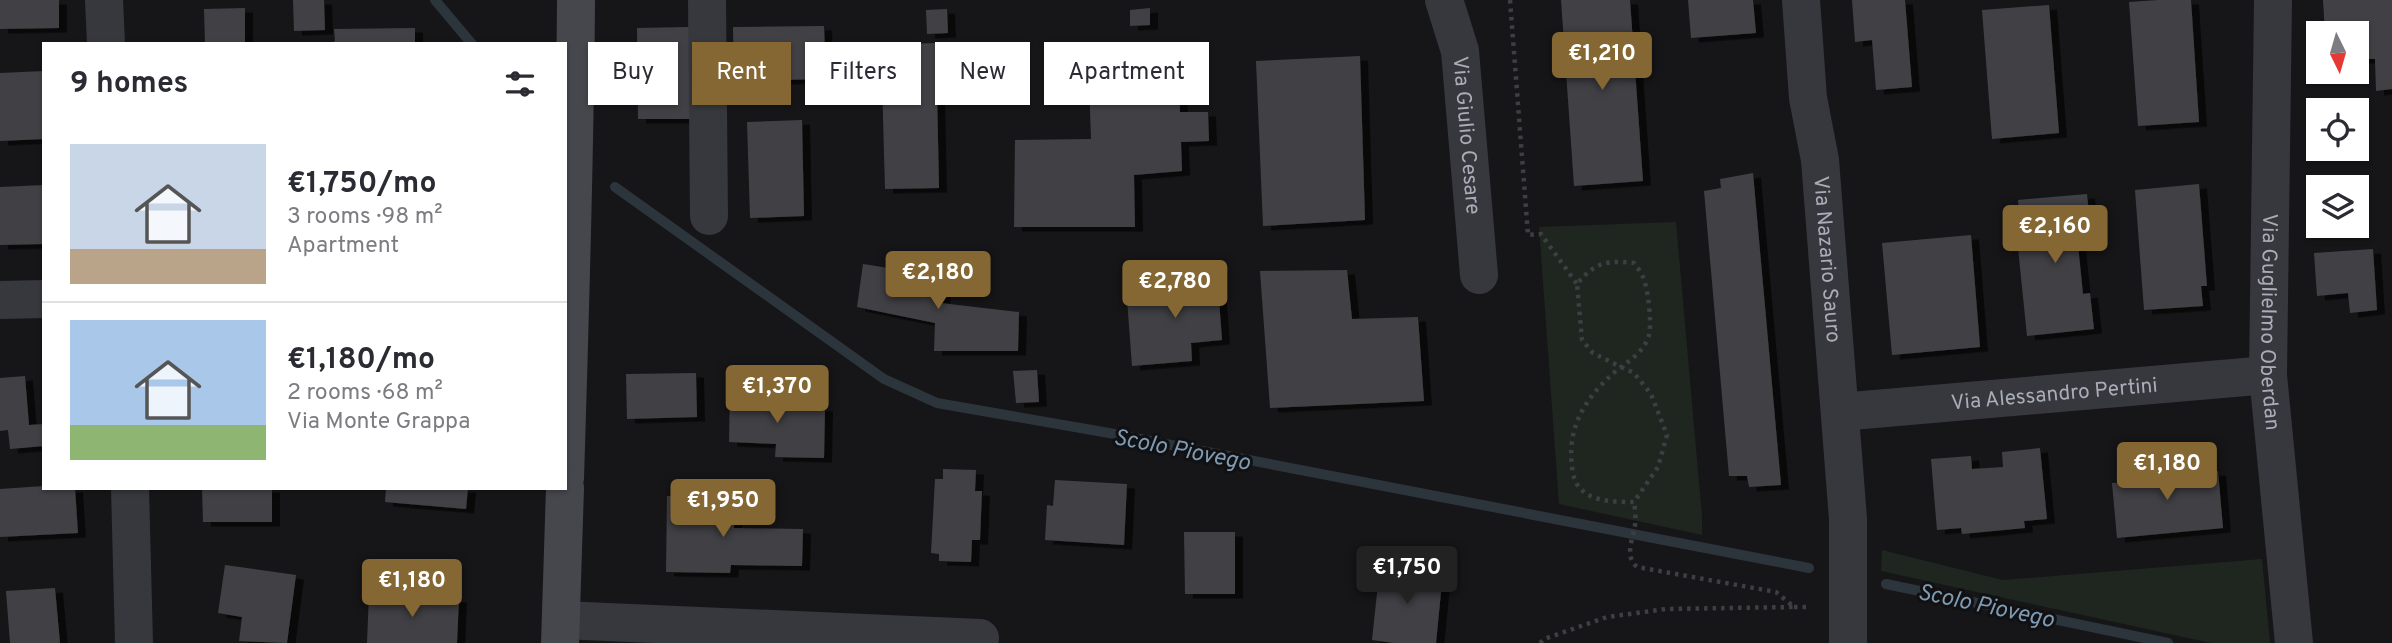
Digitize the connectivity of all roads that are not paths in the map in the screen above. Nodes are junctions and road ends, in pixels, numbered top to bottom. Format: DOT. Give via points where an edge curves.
graph roads {
  1 [pos="104,0"];
  2 [pos="576,0"];
  3 [pos="707,0"];
  4 [pos="1444,0"];
  5 [pos="1801,0"];
  6 [pos="2273,0"];
  7 [pos="106,42"];
  8 [pos="709,216"];
  9 [pos="1479,275"];
  10 [pos="567,290"];
  11 [pos="42,299"];
  12 [pos="0,300"];
  13 [pos="2268,375"];
  14 [pos="1840,412"];
  15 [pos="130,490"];
  16 [pos="565,490"];
  17 [pos="561,631"];
  18 [pos="980,638"];
  19 [pos="134,643"];
  20 [pos="1848,643"];
  21 [pos="2294,643"];
  1 -- 7 [label="street"];
  2 -- 10 [label="street" via="574,201"];
  3 -- 8 [label="street"];
  4 -- 9 [label="street, Via Giulio Cesare" via="1460,51"];
  5 -- 14 [label="street, Via Nazario Sauro"];
  6 -- 13 [label="street, Via Guglielmo Oberdan"];
  11 -- 12 [label="street"];
  13 -- 14 [label="street, Via Alessandro Pertini"];
  13 -- 21 [label="street, Via Guglielmo Oberdan"];
  14 -- 20 [label="street, Via Nazario Sauro" via="1848,519"];
  15 -- 19 [label="street"];
  16 -- 17 [label="street"];
  17 -- 18 [label="street"];
}
